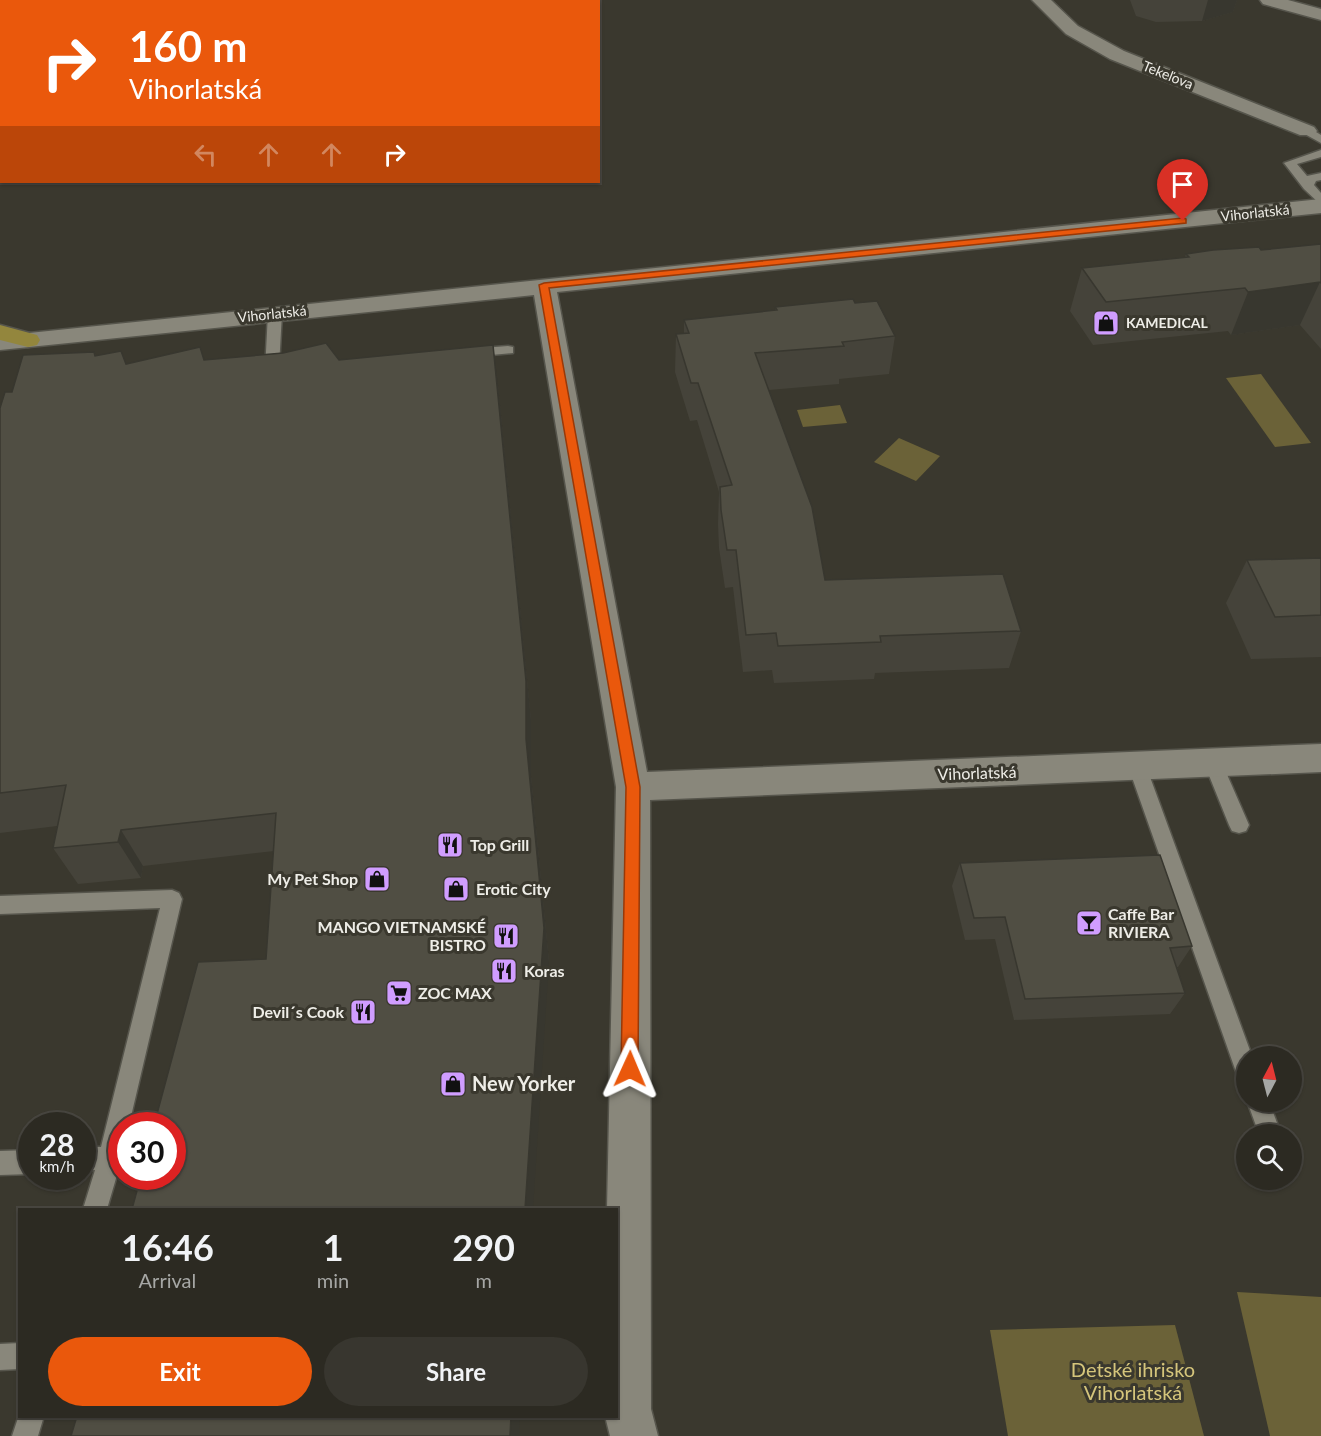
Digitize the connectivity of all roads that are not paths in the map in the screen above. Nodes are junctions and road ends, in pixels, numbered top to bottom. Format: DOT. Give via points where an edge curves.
graph roads {
  1 [pos="1041,0"];
  2 [pos="1269,0"];
  3 [pos="1321,15"];
  4 [pos="1314,136"];
  5 [pos="1321,153"];
  6 [pos="1321,176"];
  7 [pos="1314,197"];
  8 [pos="1321,201"];
  9 [pos="544,285"];
  10 [pos="275,313"];
  11 [pos="0,332"];
  12 [pos="28,340"];
  13 [pos="0,343"];
  14 [pos="508,350"];
  15 [pos="461,354"];
  16 [pos="0,360"];
  17 [pos="296,369"];
  18 [pos="1321,758"];
  19 [pos="1213,763"];
  20 [pos="1137,766"];
  21 [pos="633,787"];
  22 [pos="1239,825"];
  23 [pos="0,905"];
  24 [pos="1238,1046"];
  25 [pos="121,1112"];
  26 [pos="18,1162"];
  27 [pos="0,1163"];
  28 [pos="108,1165"];
  29 [pos="95,1208"];
  30 [pos="18,1356"];
  31 [pos="0,1357"];
  32 [pos="30,1418"];
  33 [pos="25,1436"];
  34 [pos="634,1436"];
  1 -- 4 [label="street, Tekeľova" via="1072,30 1117,55"];
  2 -- 3 [label="street"];
  5 -- 7 [label="lane" via="1290,163"];
  6 -- 7 [label="lane" via="1311,179"];
  7 -- 8 [label="lane"];
  7 -- 9 [label="street, Vihorlatská"];
  9 -- 10 [label="street, Vihorlatská"];
  9 -- 21 [label="street"];
  10 -- 12 [label="street, Vihorlatská"];
  10 -- 17 [label="lane" via="267,372"];
  11 -- 12 [label="main road"];
  12 -- 13 [label="street, Vihorlatská"];
  12 -- 16 [label="street"];
  14 -- 15 [label="lane"];
  18 -- 19 [label="street, Vihorlatská"];
  19 -- 20 [label="street, Vihorlatská"];
  19 -- 22 [label="lane"];
  20 -- 21 [label="street, Vihorlatská"];
  20 -- 24 [label="lane"];
  21 -- 34 [label="street" via="627,1409"];
  23 -- 25 [label="lane" via="172,899"];
  26 -- 27 [label="lane"];
  28 -- 29 [label="lane"];
  30 -- 31 [label="lane"];
  32 -- 33 [label="lane"];
}
